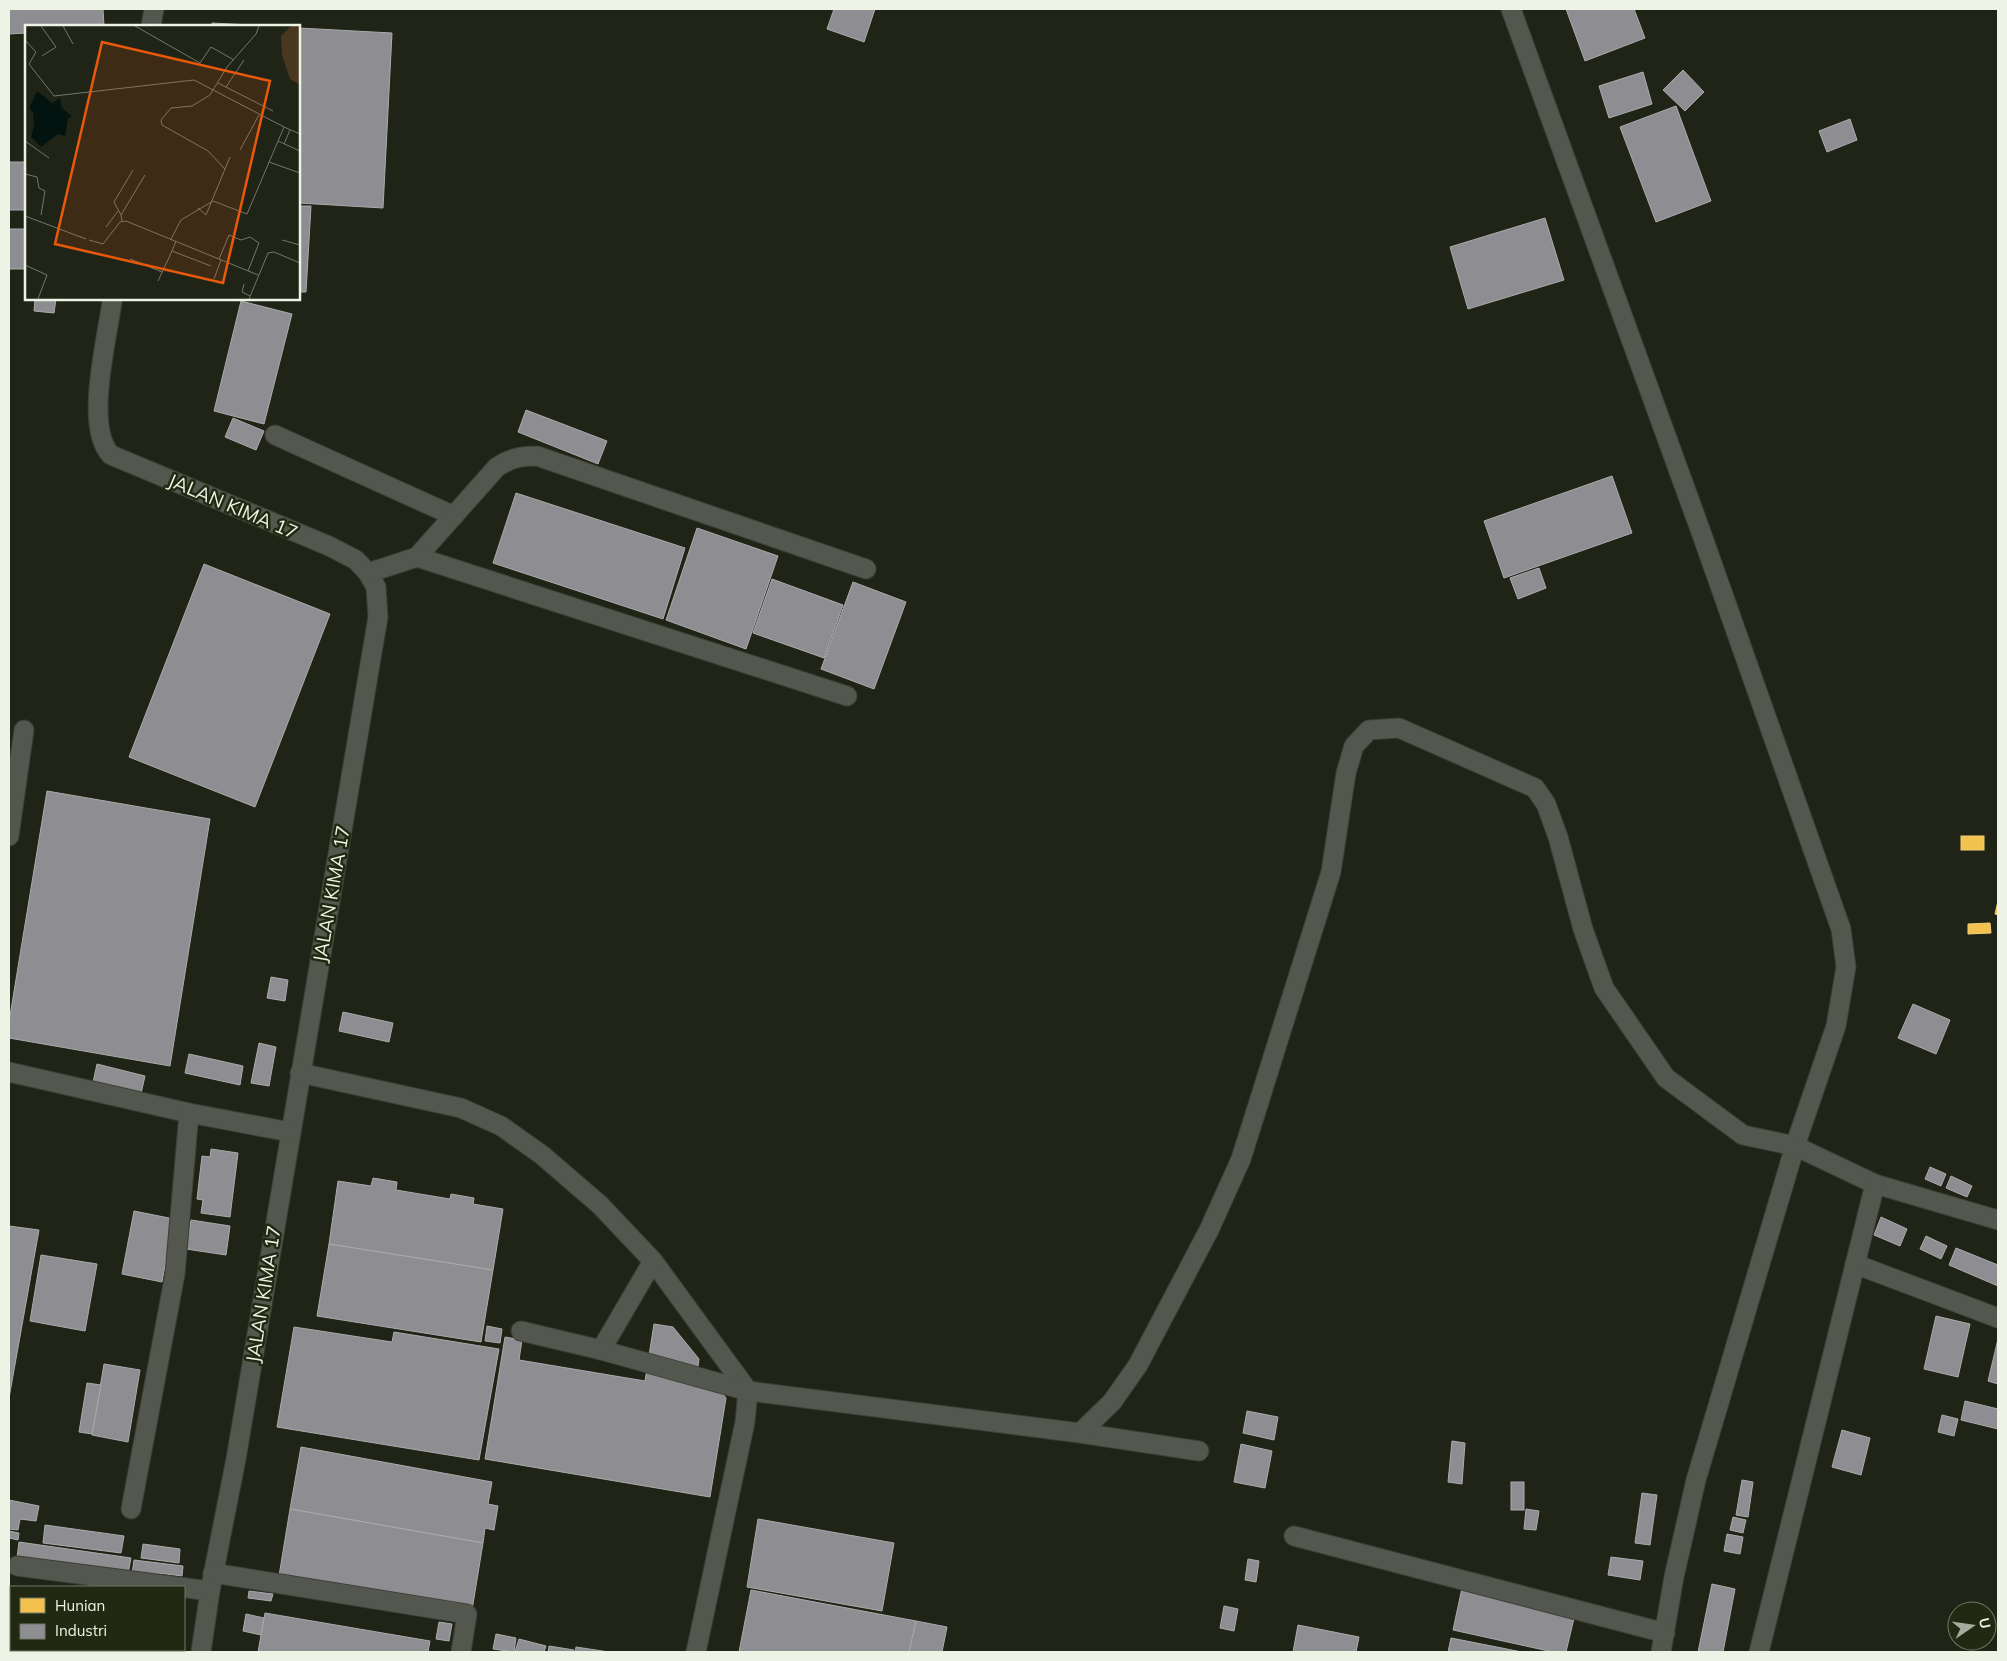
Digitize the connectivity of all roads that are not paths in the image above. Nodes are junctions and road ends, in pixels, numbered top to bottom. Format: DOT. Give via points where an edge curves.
graph roads {
  1 [pos="154,9"];
  2 [pos="1511,9"];
  3 [pos="152,25"];
  4 [pos="112,302"];
  5 [pos="275,435"];
  6 [pos="454,516"];
  7 [pos="417,557"];
  8 [pos="866,569"];
  9 [pos="368,573"];
  10 [pos="846,696"];
  11 [pos="24,730"];
  12 [pos="9,836"];
  13 [pos="9,1072"];
  14 [pos="300,1074"];
  15 [pos="189,1113"];
  16 [pos="290,1132"];
  17 [pos="1795,1146"];
  18 [pos="1875,1184"];
  19 [pos="1998,1220"];
  20 [pos="653,1261"];
  21 [pos="1855,1264"];
  22 [pos="1998,1318"];
  23 [pos="521,1330"];
  24 [pos="601,1350"];
  25 [pos="748,1391"];
  26 [pos="1080,1433"];
  27 [pos="1199,1452"];
  28 [pos="131,1509"];
  29 [pos="1294,1536"];
  30 [pos="17,1566"];
  31 [pos="211,1582"];
  32 [pos="1664,1633"];
  33 [pos="201,1652"];
  34 [pos="461,1652"];
  35 [pos="696,1652"];
  36 [pos="1661,1652"];
  37 [pos="1759,1652"];
  1 -- 3 [label="street"];
  2 -- 17 [label="street" via="1841,929 1846,966 1836,1026"];
  4 -- 9 [label="street, JALAN KIMA 17" via="96,413 104,448 111,455 329,546 356,560"];
  5 -- 6 [label="street"];
  6 -- 7 [label="street"];
  6 -- 8 [label="street" via="497,466 521,456 537,456"];
  7 -- 9 [label="street"];
  7 -- 10 [label="street"];
  9 -- 14 [label="street, JALAN KIMA 17" via="376,587 378,618"];
  11 -- 12 [label="street"];
  13 -- 15 [label="street"];
  14 -- 16 [label="street, JALAN KIMA 17"];
  14 -- 20 [label="street" via="461,1108 501,1126 542,1155 600,1205"];
  15 -- 16 [label="street"];
  15 -- 28 [label="street" via="175,1274"];
  16 -- 31 [label="street, JALAN KIMA 17" via="236,1459"];
  17 -- 18 [label="street"];
  17 -- 26 [label="street" via="1743,1135 1666,1078 1604,988 1583,929 1558,837 1546,804 1535,788 1399,728 1369,730 1354,746 1346,773 1331,872 1241,1159 1209,1230 1138,1365 1112,1402"];
  17 -- 32 [label="street" via="1696,1480"];
  18 -- 19 [label="street"];
  18 -- 21 [label="street"];
  20 -- 24 [label="street"];
  20 -- 25 [label="street"];
  21 -- 22 [label="street"];
  21 -- 37 [label="street"];
  23 -- 24 [label="street"];
  24 -- 25 [label="street"];
  25 -- 26 [label="street"];
  25 -- 35 [label="street" via="745,1422"];
  26 -- 27 [label="street"];
  29 -- 32 [label="street"];
  30 -- 31 [label="street"];
  31 -- 33 [label="street, JALAN KIMA 17"];
  31 -- 34 [label="street" via="467,1614"];
  32 -- 36 [label="street"];
}
